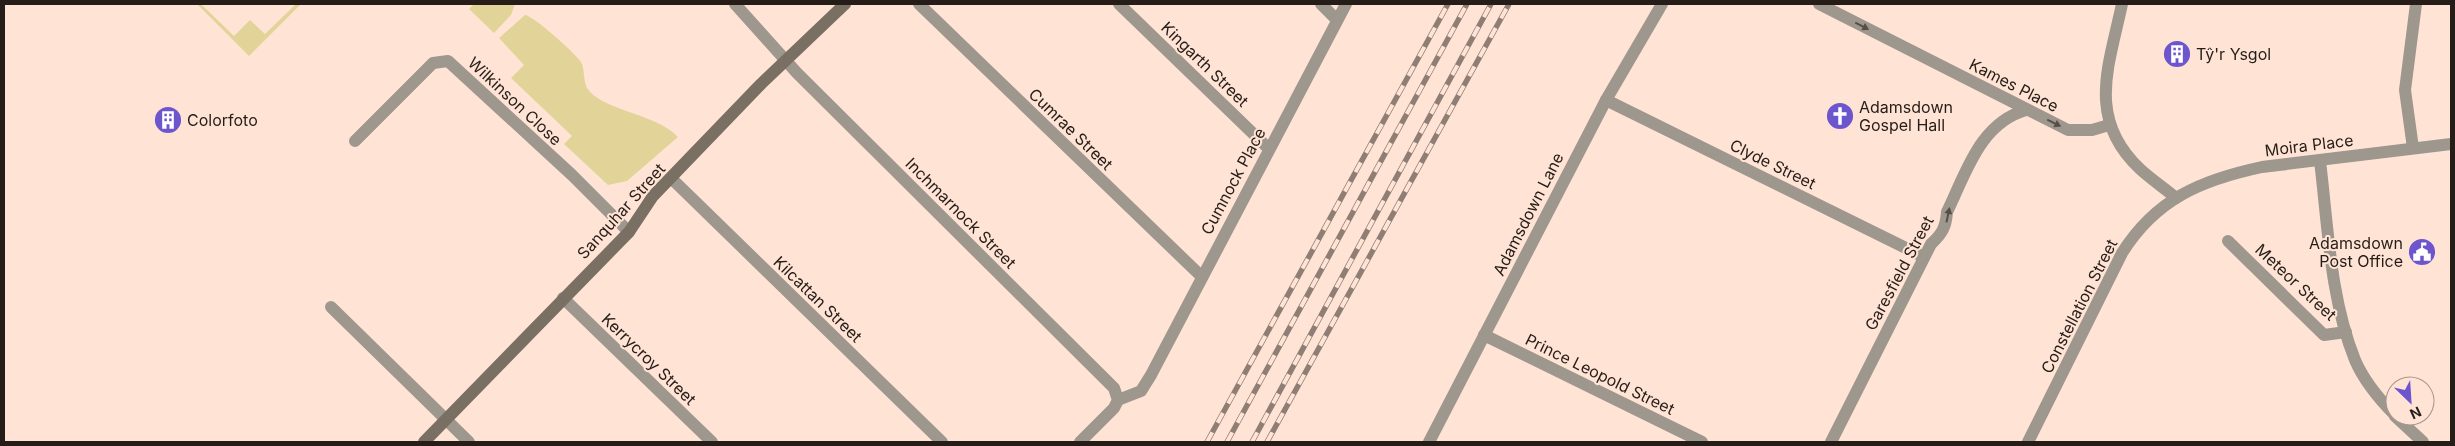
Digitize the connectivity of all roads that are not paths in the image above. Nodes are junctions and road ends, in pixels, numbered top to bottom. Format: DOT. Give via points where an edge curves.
graph roads {
  1 [pos="736,4"];
  2 [pos="845,4"];
  3 [pos="919,4"];
  4 [pos="1120,4"];
  5 [pos="1321,4"];
  6 [pos="1346,4"];
  7 [pos="1662,4"];
  8 [pos="1819,4"];
  9 [pos="2122,4"];
  10 [pos="2416,4"];
  11 [pos="1337,20"];
  12 [pos="787,60"];
  13 [pos="1606,100"];
  14 [pos="2026,110"];
  15 [pos="2109,125"];
  16 [pos="354,141"];
  17 [pos="2451,144"];
  18 [pos="1268,148"];
  19 [pos="2412,148"];
  20 [pos="2320,160"];
  21 [pos="671,178"];
  22 [pos="2176,198"];
  23 [pos="629,232"];
  24 [pos="2228,240"];
  25 [pos="1924,257"];
  26 [pos="1201,276"];
  27 [pos="563,298"];
  28 [pos="332,307"];
  29 [pos="2346,332"];
  30 [pos="1484,335"];
  31 [pos="1116,394"];
  32 [pos="2385,404"];
  33 [pos="446,419"];
  34 [pos="2406,426"];
  35 [pos="424,442"];
  36 [pos="469,442"];
  37 [pos="712,442"];
  38 [pos="942,442"];
  39 [pos="1080,442"];
  40 [pos="1430,442"];
  41 [pos="1702,442"];
  42 [pos="1832,442"];
  43 [pos="2028,442"];
  44 [pos="2423,442"];
  1 -- 12 [label="street, Inchmarnock Street"];
  2 -- 12 [label="street, Sanquhar Street"];
  3 -- 26 [label="street, Cumrae Street"];
  4 -- 18 [label="street, Kingarth Street"];
  5 -- 11 [label="street"];
  6 -- 11 [label="street, Cumnock Place"];
  7 -- 13 [label="street, Adamsdown Lane"];
  8 -- 14 [label="street, Kames Place, one-way"];
  9 -- 15 [label="street" via="2107,76"];
  10 -- 19 [label="street" via="2405,90"];
  11 -- 18 [label="street, Cumnock Place"];
  12 -- 21 [label="street, Sanquhar Street"];
  12 -- 31 [label="street, Inchmarnock Street"];
  13 -- 25 [label="street, Clyde Street"];
  13 -- 30 [label="street, Adamsdown Lane"];
  14 -- 15 [label="street, Kames Place, one-way" via="2068,130 2092,130"];
  25 -- 14 [label="street, Garesfield Street, one-way" via="1946,225 1947,212 1982,141 2009,116"];
  15 -- 22 [label="street" via="2124,152"];
  16 -- 23 [label="street, Wilkinson Close" via="433,63 448,61 572,174"];
  17 -- 19 [label="street, Moira Place"];
  18 -- 26 [label="street, Cumnock Place"];
  19 -- 20 [label="street, Moira Place"];
  20 -- 22 [label="street, Moira Place" via="2212,179"];
  20 -- 29 [label="street, Meteor Street" via="2338,298"];
  21 -- 23 [label="street, Sanquhar Street" via="653,196"];
  21 -- 38 [label="street, Kilcattan Street"];
  22 -- 43 [label="street, Constellation Street" via="2147,220 2122,253"];
  23 -- 27 [label="street, Sanquhar Street"];
  24 -- 29 [label="street, Meteor Street" via="2324,335"];
  25 -- 42 [label="street, Garesfield Street"];
  26 -- 31 [label="street, Cumnock Place" via="1141,391"];
  27 -- 33 [label="street, Sanquhar Street"];
  27 -- 37 [label="street, Kerrycroy Street"];
  28 -- 33 [label="street"];
  29 -- 32 [label="street, Meteor Street" via="2356,361 2369,385"];
  30 -- 40 [label="street, Adamsdown Lane"];
  30 -- 41 [label="street, Prince Leopold Street"];
  31 -- 39 [label="street" via="1114,408"];
  33 -- 35 [label="street, Sanquhar Street"];
  33 -- 36 [label="street"];
  34 -- 44 [label="street, Meteor Street"];
}
